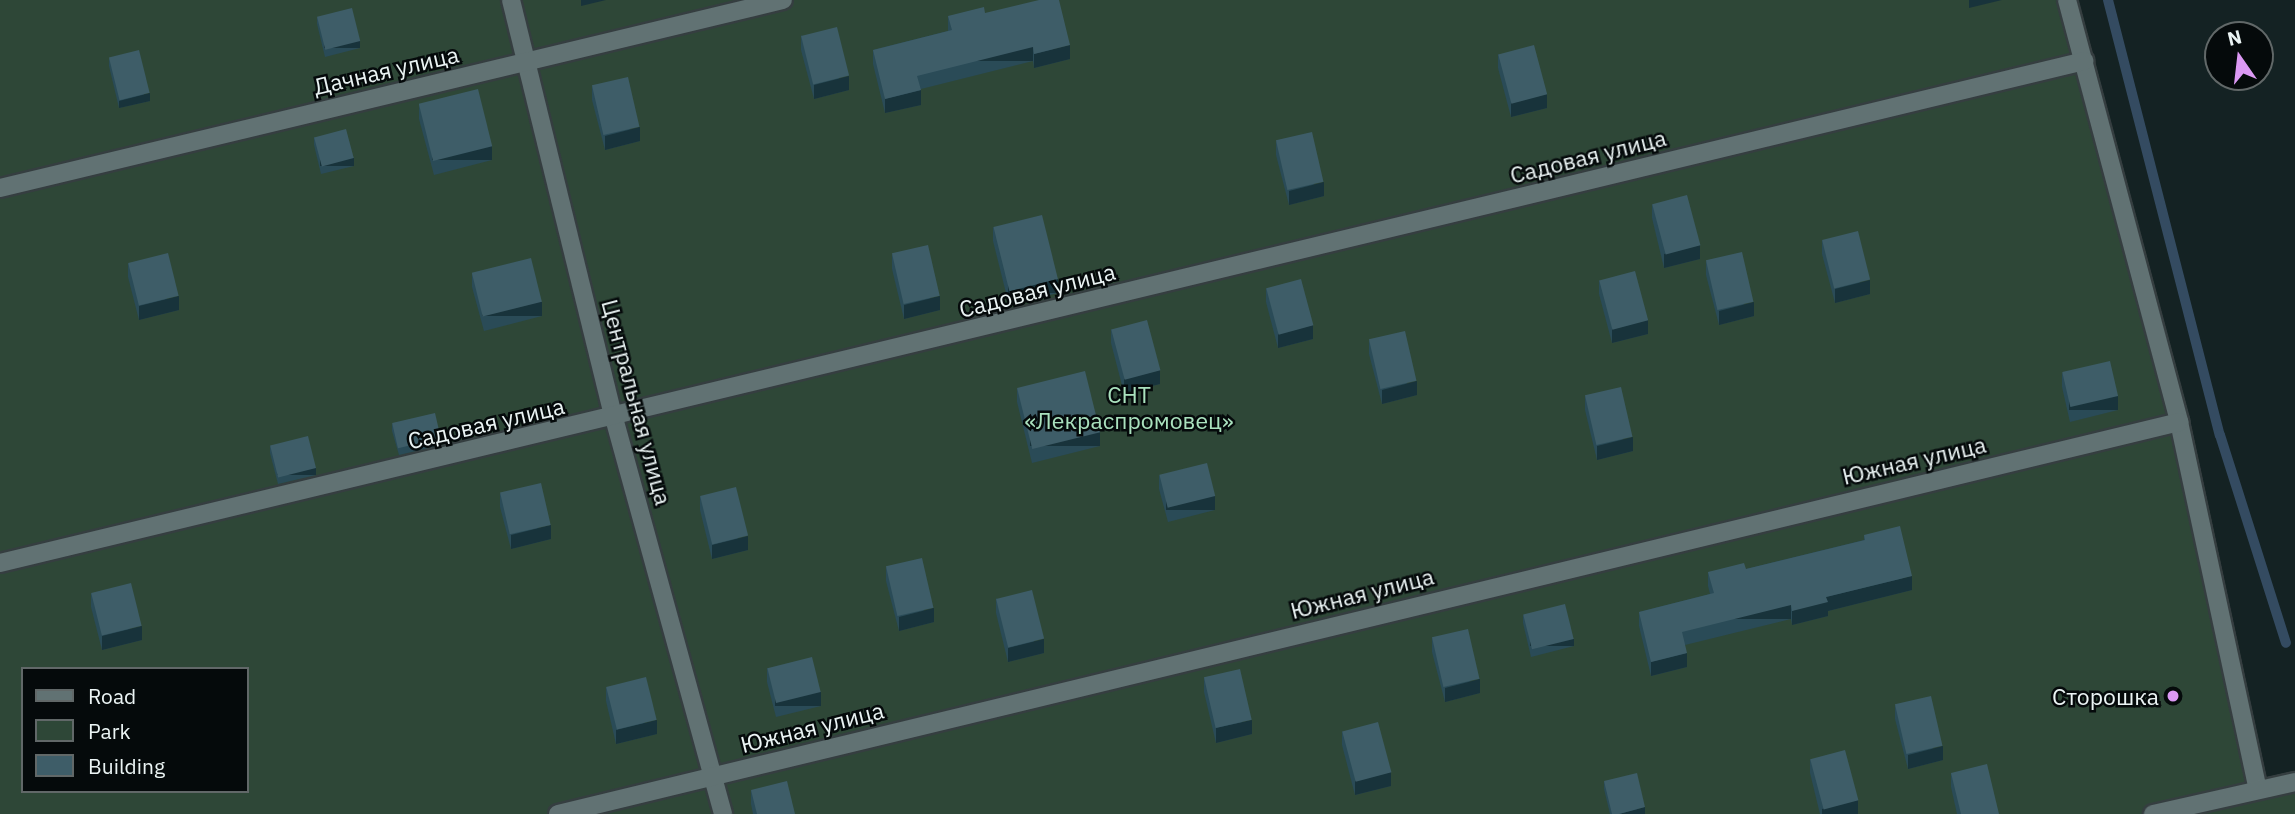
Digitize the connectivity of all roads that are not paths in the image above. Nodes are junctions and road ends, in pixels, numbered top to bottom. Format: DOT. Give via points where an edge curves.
graph roads {
  1 [pos="511,0"];
  2 [pos="783,0"];
  3 [pos="2067,0"];
  4 [pos="2084,61"];
  5 [pos="527,62"];
  6 [pos="0,188"];
  7 [pos="614,418"];
  8 [pos="2179,422"];
  9 [pos="0,563"];
  10 [pos="714,777"];
  11 [pos="2295,782"];
  12 [pos="2258,789"];
  13 [pos="558,814"];
  14 [pos="723,814"];
  15 [pos="2153,814"];
  1 -- 5 [label="street, Центральная улица"];
  2 -- 5 [label="street, Дачная улица"];
  3 -- 4 [label="street"];
  4 -- 7 [label="street, Садовая улица"];
  4 -- 8 [label="street"];
  5 -- 6 [label="street, Дачная улица"];
  5 -- 7 [label="street, Центральная улица"];
  7 -- 9 [label="street, Садовая улица"];
  7 -- 10 [label="street, Центральная улица"];
  8 -- 10 [label="street, Южная улица"];
  8 -- 12 [label="street"];
  10 -- 13 [label="street, Южная улица"];
  10 -- 14 [label="street, Центральная улица"];
  11 -- 12 [label="street"];
  12 -- 15 [label="street"];
}
